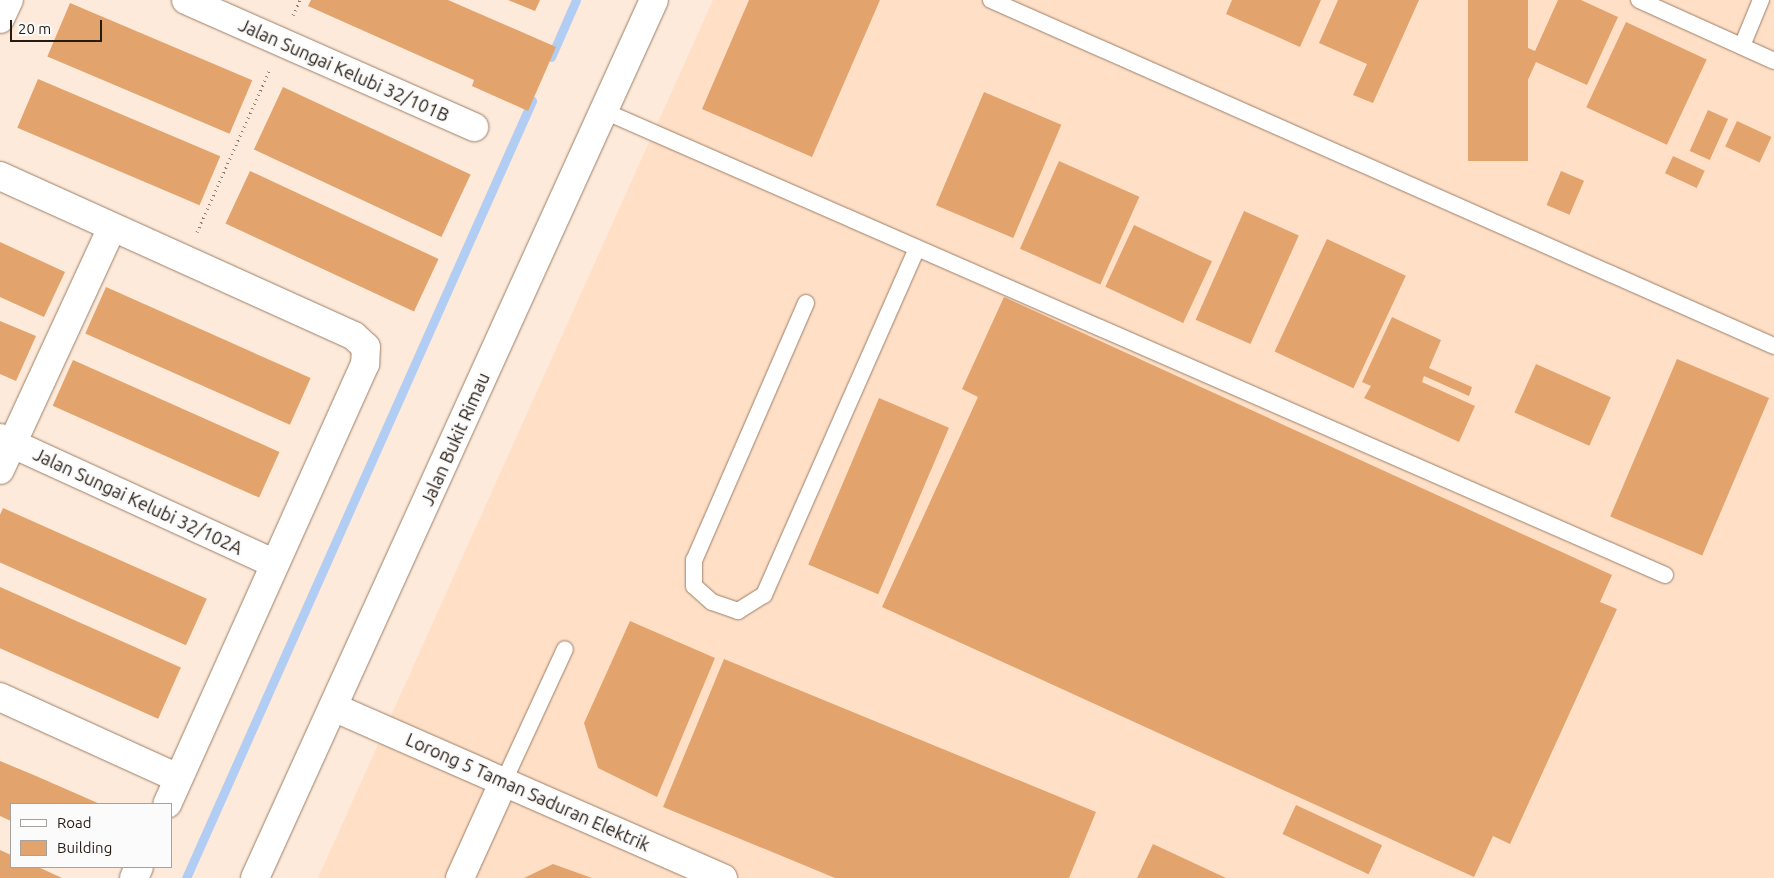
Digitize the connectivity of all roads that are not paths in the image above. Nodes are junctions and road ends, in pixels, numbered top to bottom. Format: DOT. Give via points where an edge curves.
graph roads {
  1 [pos="9,0"];
  2 [pos="186,0"];
  3 [pos="654,0"];
  4 [pos="992,0"];
  5 [pos="1639,0"];
  6 [pos="1761,0"];
  7 [pos="0,19"];
  8 [pos="1742,46"];
  9 [pos="1774,61"];
  10 [pos="604,111"];
  11 [pos="474,127"];
  12 [pos="0,176"];
  13 [pos="112,228"];
  14 [pos="917,248"];
  15 [pos="806,303"];
  16 [pos="1774,346"];
  17 [pos="6,441"];
  18 [pos="0,470"];
  19 [pos="275,564"];
  20 [pos="1665,575"];
  21 [pos="564,649"];
  22 [pos="0,697"];
  23 [pos="333,707"];
  24 [pos="178,778"];
  25 [pos="504,781"];
  26 [pos="167,803"];
  27 [pos="255,878"];
  28 [pos="460,878"];
  29 [pos="723,878"];
  1 -- 7 [label="street"];
  2 -- 11 [label="street, Jalan Sungai Kelubi 32/101B"];
  3 -- 10 [label="street, Jalan Bukit Rimau"];
  4 -- 16 [label="lane"];
  5 -- 8 [label="lane"];
  6 -- 8 [label="lane"];
  8 -- 9 [label="lane"];
  10 -- 14 [label="lane"];
  10 -- 23 [label="street, Jalan Bukit Rimau"];
  12 -- 13 [label="street"];
  13 -- 17 [label="street"];
  13 -- 19 [label="street" via="354,336 366,347 365,364"];
  14 -- 15 [label="lane" via="764,595 738,611 712,602 694,586 694,560"];
  14 -- 20 [label="lane"];
  17 -- 18 [label="street"];
  17 -- 19 [label="street, Jalan Sungai Kelubi 32/102A"];
  19 -- 24 [label="street"];
  21 -- 25 [label="lane"];
  22 -- 24 [label="street"];
  23 -- 25 [label="street, Lorong 5 Taman Saduran Elektrik"];
  23 -- 27 [label="street, Jalan Bukit Rimau"];
  24 -- 26 [label="street"];
  25 -- 28 [label="street"];
  25 -- 29 [label="street, Lorong 5 Taman Saduran Elektrik"];
}
